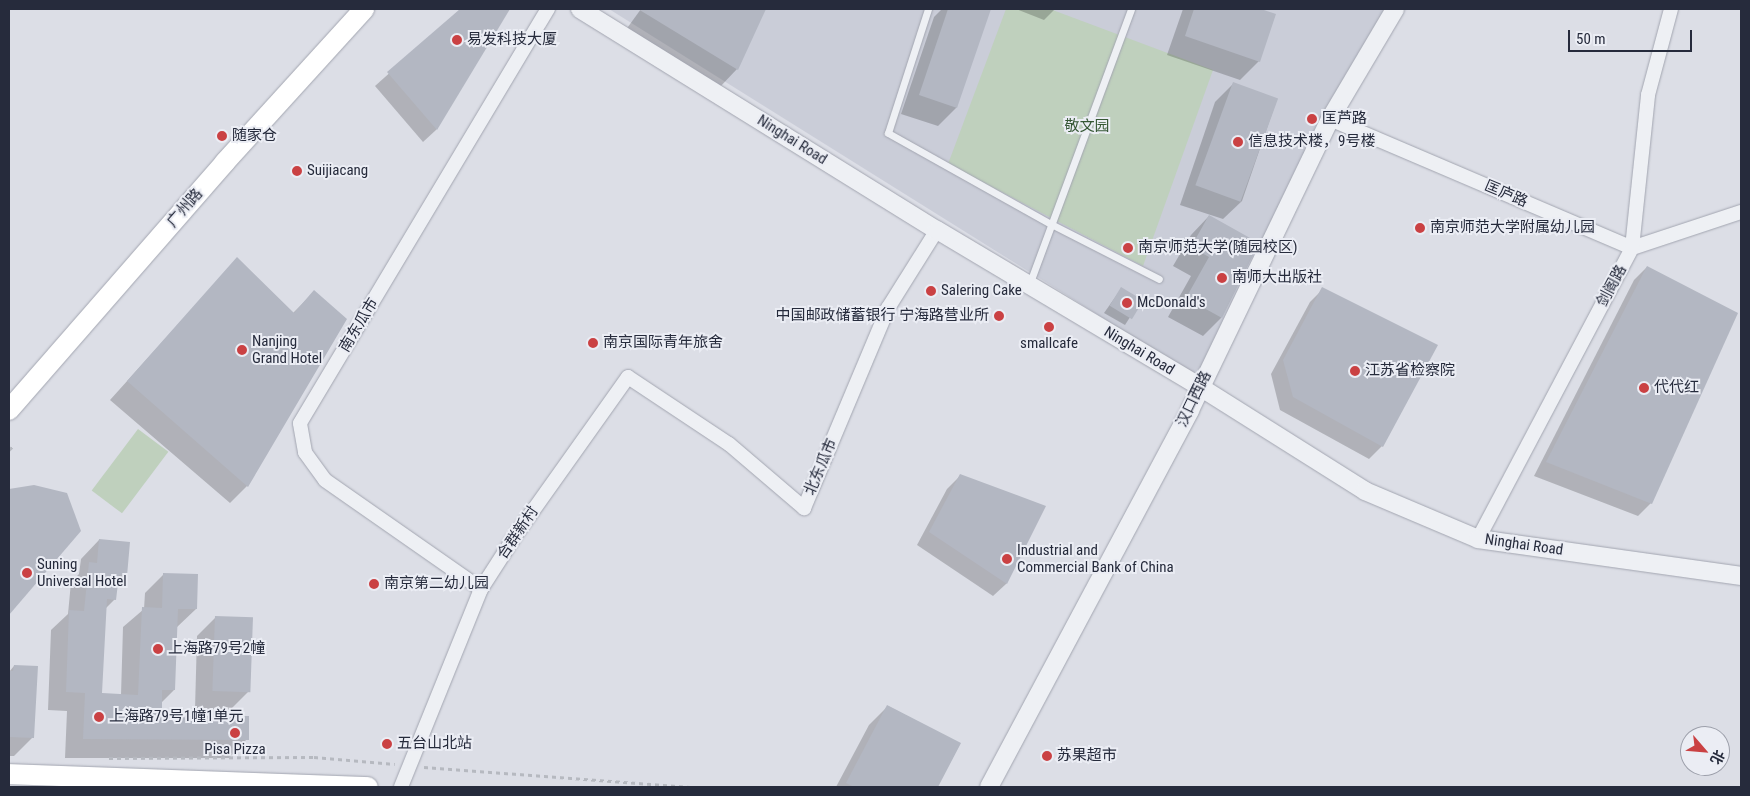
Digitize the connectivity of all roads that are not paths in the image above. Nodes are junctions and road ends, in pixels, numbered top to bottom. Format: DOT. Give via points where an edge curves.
graph roads {
  1 [pos="364,9"];
  2 [pos="548,9"];
  3 [pos="580,9"];
  4 [pos="928,9"];
  5 [pos="1131,9"];
  6 [pos="1395,9"];
  7 [pos="1671,9"];
  8 [pos="1330,119"];
  9 [pos="1741,212"];
  10 [pos="1051,224"];
  11 [pos="936,230"];
  12 [pos="1632,248"];
  13 [pos="1159,279"];
  14 [pos="1029,286"];
  15 [pos="628,377"];
  16 [pos="1200,387"];
  17 [pos="9,410"];
  18 [pos="1478,538"];
  19 [pos="1741,576"];
  20 [pos="481,589"];
  21 [pos="9,774"];
  22 [pos="368,787"];
  23 [pos="401,787"];
  24 [pos="989,787"];
  1 -- 17 [label="main road, 广州路" via="225,162"];
  2 -- 20 [label="street, 南东瓜市" via="300,423 305,452 325,480"];
  3 -- 11 [label="street, Ninghai Road"];
  4 -- 10 [label="lane" via="888,134"];
  5 -- 10 [label="lane"];
  6 -- 8 [label="street, 汉口西路"];
  7 -- 12 [label="street, 剑阁路" via="1648,95"];
  8 -- 12 [label="street, 匡庐路"];
  8 -- 16 [label="street, 汉口西路"];
  9 -- 12 [label="street"];
  10 -- 13 [label="lane"];
  10 -- 14 [label="lane"];
  11 -- 14 [label="street, Ninghai Road"];
  11 -- 15 [label="street, 北东瓜市" via="888,308 804,508 729,444"];
  12 -- 18 [label="street, 剑阁路"];
  14 -- 16 [label="street, Ninghai Road"];
  15 -- 20 [label="street, 合群新村"];
  16 -- 18 [label="street, Ninghai Road" via="1365,491"];
  16 -- 24 [label="street, 汉口西路"];
  18 -- 19 [label="street, Ninghai Road"];
  20 -- 23 [label="street, 合群新村"];
  21 -- 22 [label="main road"];
}
